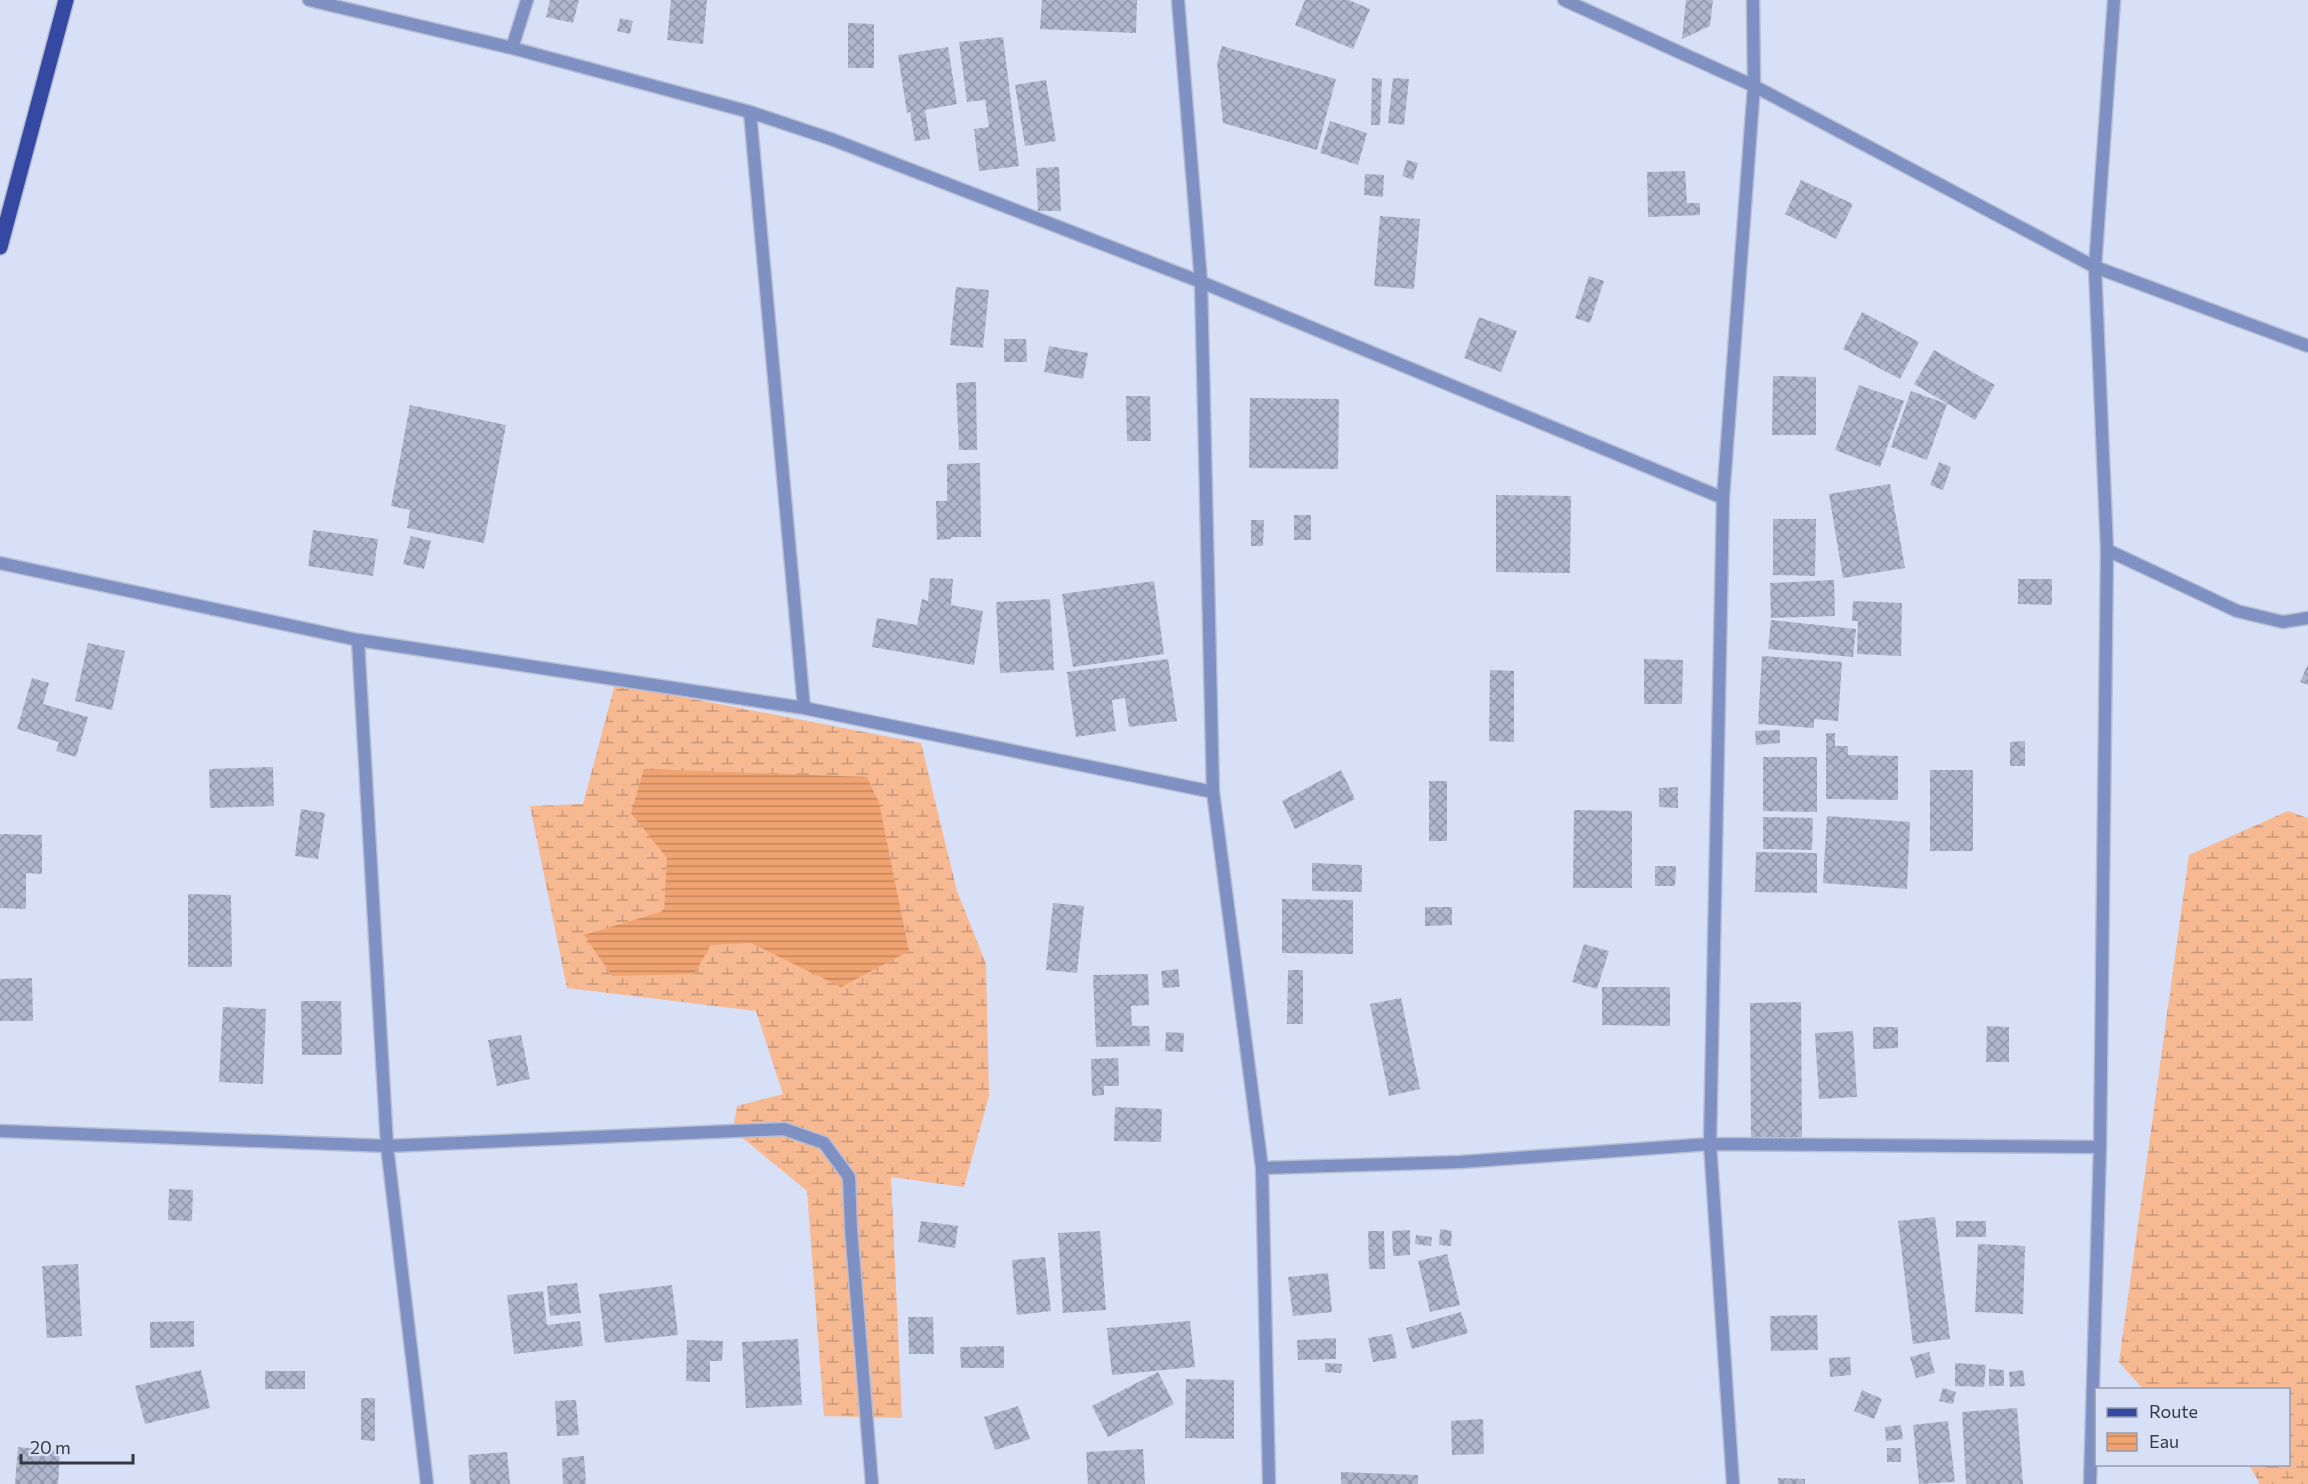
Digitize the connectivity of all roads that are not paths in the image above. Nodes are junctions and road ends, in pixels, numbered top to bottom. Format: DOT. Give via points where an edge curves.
graph roads {
  1 [pos="66,0"];
  2 [pos="309,0"];
  3 [pos="527,0"];
  4 [pos="1178,0"];
  5 [pos="1564,0"];
  6 [pos="1753,0"];
  7 [pos="2114,0"];
  8 [pos="512,48"];
  9 [pos="1754,86"];
  10 [pos="750,112"];
  11 [pos="0,248"];
  12 [pos="2095,267"];
  13 [pos="1201,282"];
  14 [pos="2308,346"];
  15 [pos="1723,498"];
  16 [pos="2107,550"];
  17 [pos="0,563"];
  18 [pos="2308,618"];
  19 [pos="358,640"];
  20 [pos="804,708"];
  21 [pos="1213,792"];
  22 [pos="0,1131"];
  23 [pos="1710,1144"];
  24 [pos="387,1146"];
  25 [pos="2100,1147"];
  26 [pos="1262,1168"];
  27 [pos="427,1484"];
  28 [pos="872,1484"];
  29 [pos="1269,1484"];
  30 [pos="1733,1484"];
  31 [pos="2090,1484"];
  1 -- 11 [label="main road"];
  2 -- 8 [label="street"];
  3 -- 8 [label="street"];
  4 -- 13 [label="street"];
  5 -- 9 [label="street"];
  6 -- 9 [label="street"];
  7 -- 12 [label="street"];
  8 -- 10 [label="street"];
  9 -- 12 [label="street"];
  9 -- 15 [label="street"];
  10 -- 13 [label="street" via="831,139"];
  10 -- 20 [label="street"];
  12 -- 14 [label="street"];
  12 -- 16 [label="street"];
  13 -- 15 [label="street"];
  13 -- 21 [label="street"];
  15 -- 23 [label="street"];
  16 -- 18 [label="street" via="2237,611 2283,622"];
  16 -- 25 [label="street"];
  17 -- 19 [label="street"];
  19 -- 20 [label="street"];
  19 -- 24 [label="street"];
  20 -- 21 [label="street"];
  21 -- 26 [label="street"];
  22 -- 24 [label="street"];
  23 -- 25 [label="street"];
  23 -- 26 [label="street" via="1460,1162"];
  23 -- 30 [label="street"];
  24 -- 27 [label="street"];
  24 -- 28 [label="street" via="784,1129 824,1143 849,1177"];
  25 -- 31 [label="street"];
  26 -- 29 [label="street"];
}
